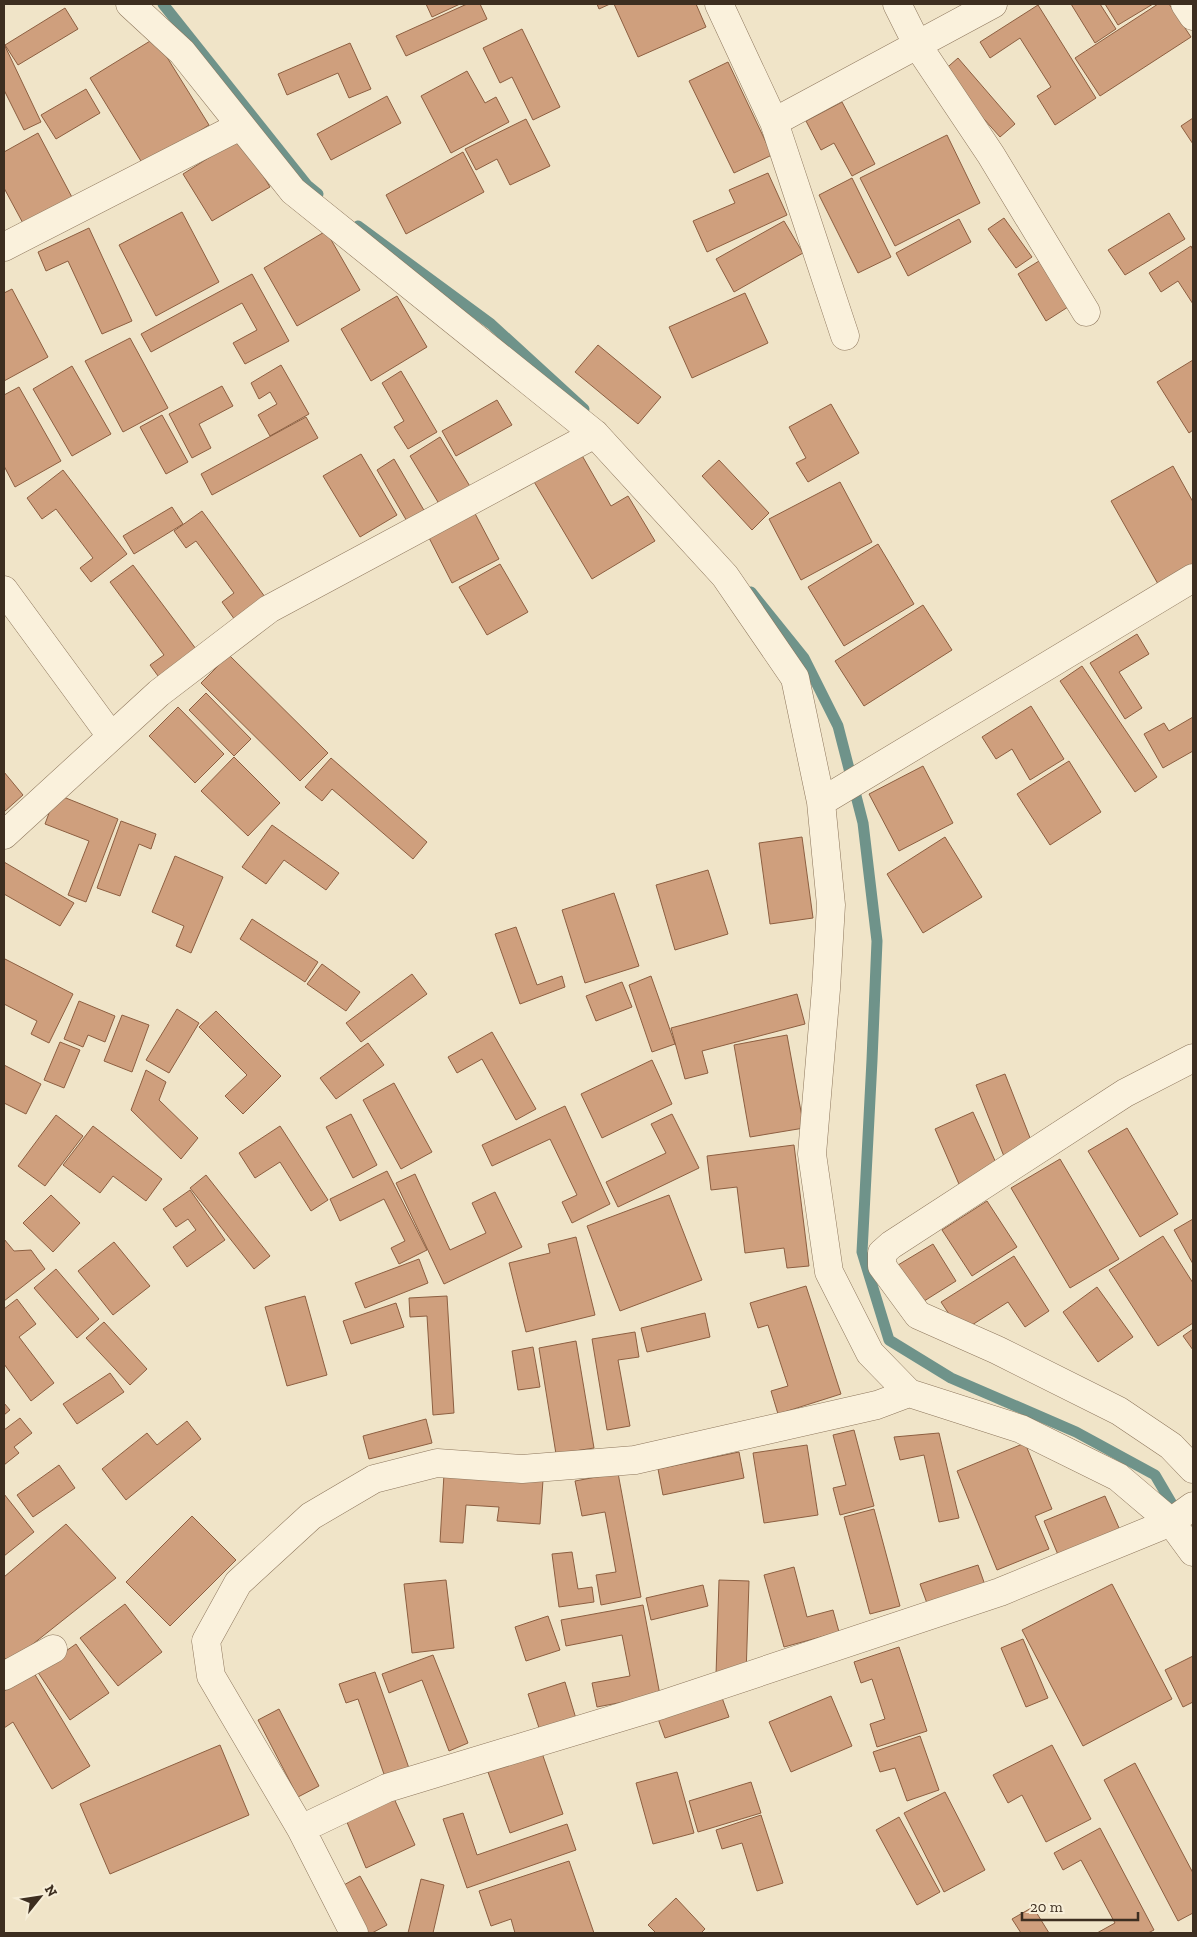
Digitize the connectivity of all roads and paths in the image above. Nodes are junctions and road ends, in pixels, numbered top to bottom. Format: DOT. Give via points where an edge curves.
graph roads {
  1 [pos="130,4"];
  2 [pos="719,4"];
  3 [pos="897,4"];
  4 [pos="993,4"];
  5 [pos="1185,4"];
  6 [pos="1193,16"];
  7 [pos="918,46"];
  8 [pos="774,122"];
  9 [pos="240,126"];
  10 [pos="4,247"];
  11 [pos="1086,312"];
  12 [pos="845,336"];
  13 [pos="595,434"];
  14 [pos="1193,578"];
  15 [pos="4,590"];
  16 [pos="111,736"];
  17 [pos="821,802"];
  18 [pos="4,835"];
  19 [pos="1193,1058"];
  20 [pos="909,1393"];
  21 [pos="1193,1469"];
  22 [pos="1193,1506"];
  23 [pos="1171,1522"];
  24 [pos="1193,1552"];
  25 [pos="53,1649"];
  26 [pos="4,1676"];
  27 [pos="301,1829"];
  28 [pos="354,1933"];
  1 -- 9 [label="street" via="182,52"];
  2 -- 8 [label="street"];
  3 -- 7 [label="street"];
  4 -- 7 [label="street"];
  5 -- 6 [label="street"];
  7 -- 8 [label="street"];
  7 -- 11 [label="street" via="991,155"];
  8 -- 12 [label="street"];
  9 -- 10 [label="street"];
  9 -- 13 [label="street" via="293,190"];
  13 -- 16 [label="street" via="269,609 159,693"];
  13 -- 17 [label="street" via="725,576 795,678"];
  14 -- 17 [label="street"];
  15 -- 16 [label="street"];
  16 -- 18 [label="street"];
  17 -- 20 [label="street" via="831,905 812,1154 829,1272 870,1353"];
  19 -- 21 [label="street" via="1126,1093 882,1253 882,1266 918,1316 997,1350 1119,1411 1171,1446"];
  20 -- 23 [label="street" via="1030,1434 1118,1477"];
  20 -- 27 [label="street" via="878,1405 634,1460 522,1469 437,1463 374,1479 311,1516 238,1584 206,1641 211,1676"];
  22 -- 23 [label="street"];
  23 -- 24 [label="street"];
  23 -- 27 [label="street" via="1000,1592 661,1705 387,1788"];
  25 -- 26 [label="street"];
  27 -- 28 [label="street"];
}
